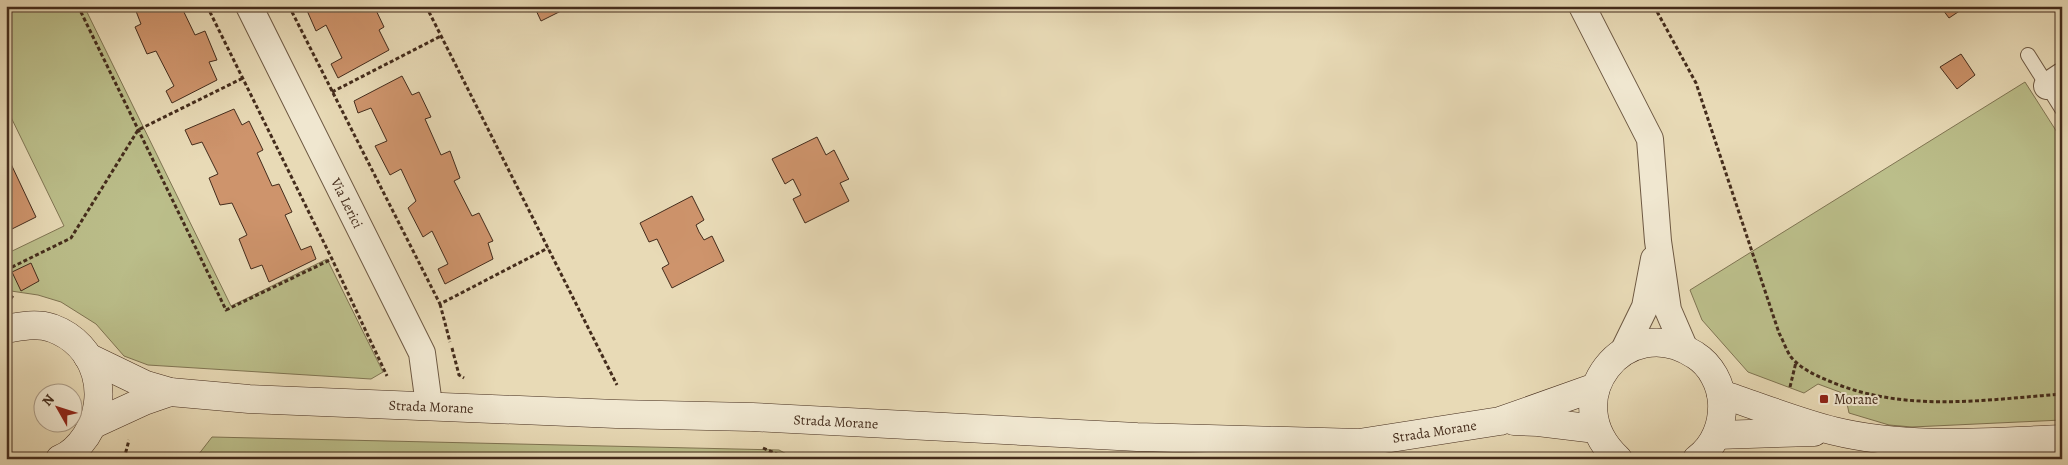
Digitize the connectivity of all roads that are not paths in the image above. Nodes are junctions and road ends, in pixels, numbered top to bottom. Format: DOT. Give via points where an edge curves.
graph roads {
  1 [pos="249,6"];
  2 [pos="1582,6"];
  3 [pos="2028,55"];
  4 [pos="2055,81"];
  5 [pos="2062,109"];
  6 [pos="1658,241"];
  7 [pos="12,318"];
  8 [pos="1684,347"];
  9 [pos="1624,352"];
  10 [pos="88,357"];
  11 [pos="1596,387"];
  12 [pos="170,392"];
  13 [pos="1721,394"];
  14 [pos="429,405"];
  15 [pos="1500,420"];
  16 [pos="1596,429"];
  17 [pos="1833,431"];
  18 [pos="1717,435"];
  19 [pos="2062,439"];
  20 [pos="80,446"];
  21 [pos="1618,459"];
  22 [pos="1696,459"];
  1 -- 14 [label="street, Via Lerici" via="422,353"];
  2 -- 6 [label="street" via="1650,139"];
  3 -- 4 [label="lane"];
  4 -- 5 [label="lane"];
  6 -- 8 [label="street" via="1668,310"];
  6 -- 9 [label="street" via="1645,307"];
  7 -- 10 [label="street" via="28,325 51,328 72,339"];
  8 -- 9 [label="street" via="1664,342 1643,344"];
  8 -- 13 [label="street" via="1701,358 1714,374"];
  9 -- 11 [label="street" via="1606,367"];
  10 -- 12 [label="street, Strada Morane" via="146,385"];
  10 -- 20 [label="street" via="98,378 99,402"];
  11 -- 15 [label="street, Strada Morane"];
  11 -- 16 [label="street" via="1592,408"];
  12 -- 14 [label="street, Strada Morane" via="249,399"];
  12 -- 20 [label="street, Strada Morane" via="144,401"];
  13 -- 17 [label="street"];
  13 -- 18 [label="street" via="1723,415"];
  14 -- 15 [label="street, Strada Morane" via="752,417 1137,437 1359,443"];
  15 -- 16 [label="street, Strada Morane"];
  16 -- 21 [label="street" via="1606,448"];
  17 -- 18 [label="street"];
  17 -- 19 [label="street" via="1877,439 1932,443"];
  18 -- 22 [label="street"];
}
